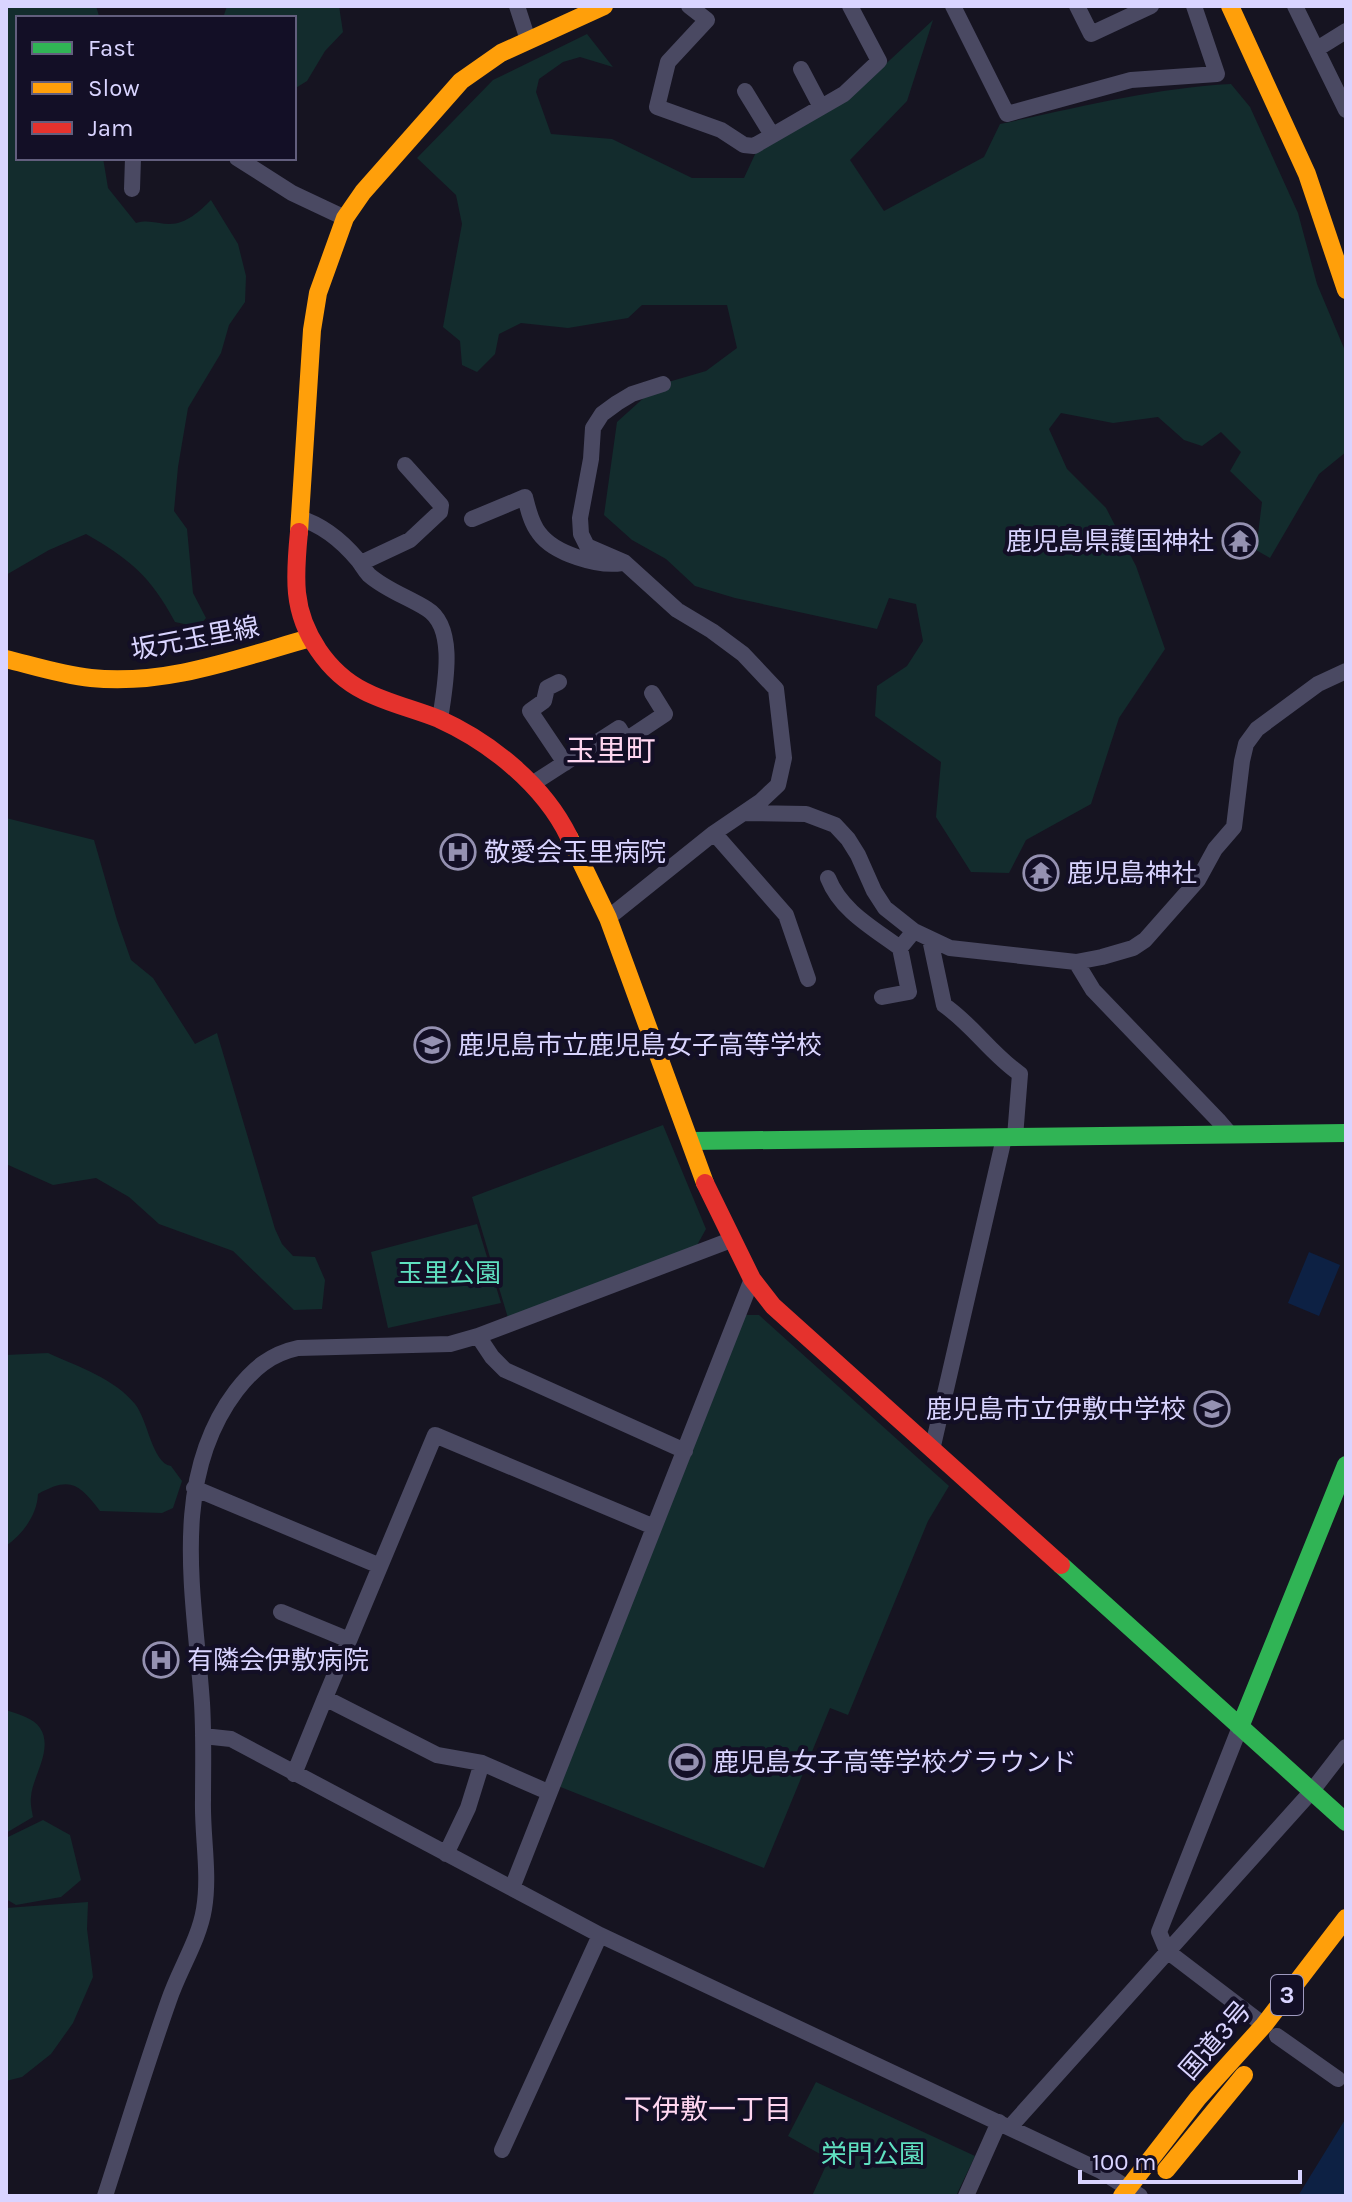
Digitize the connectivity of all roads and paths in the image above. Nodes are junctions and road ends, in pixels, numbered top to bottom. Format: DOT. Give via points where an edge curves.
graph roads {
  1 [pos="517,6"];
  2 [pos="604,6"];
  3 [pos="689,6"];
  4 [pos="850,6"];
  5 [pos="953,6"];
  6 [pos="1077,6"];
  7 [pos="1151,6"];
  8 [pos="1194,6"];
  9 [pos="1230,6"];
  10 [pos="1295,6"];
  11 [pos="1346,31"];
  12 [pos="528,40"];
  13 [pos="1317,49"];
  14 [pos="801,69"];
  15 [pos="745,91"];
  16 [pos="821,107"];
  17 [pos="1346,110"];
  18 [pos="772,135"];
  19 [pos="133,160"];
  20 [pos="240,160"];
  21 [pos="132,189"];
  22 [pos="345,218"];
  23 [pos="1345,283"];
  24 [pos="663,384"];
  25 [pos="405,465"];
  26 [pos="299,518"];
  27 [pos="472,519"];
  28 [pos="624,562"];
  29 [pos="361,563"];
  30 [pos="310,638"];
  31 [pos="6,649"];
  32 [pos="6,659"];
  33 [pos="42,666"];
  34 [pos="1346,671"];
  35 [pos="559,682"];
  36 [pos="652,693"];
  37 [pos="440,720"];
  38 [pos="565,763"];
  39 [pos="532,784"];
  40 [pos="746,813"];
  41 [pos="714,833"];
  42 [pos="828,878"];
  43 [pos="608,918"];
  44 [pos="914,931"];
  45 [pos="930,939"];
  46 [pos="900,948"];
  47 [pos="1076,962"];
  48 [pos="808,979"];
  49 [pos="882,997"];
  50 [pos="1346,1133"];
  51 [pos="1230,1134"];
  52 [pos="1009,1138"];
  53 [pos="691,1141"];
  54 [pos="731,1240"];
  55 [pos="752,1279"];
  56 [pos="478,1336"];
  57 [pos="932,1450"];
  58 [pos="685,1451"];
  59 [pos="1346,1468"];
  60 [pos="194,1488"];
  61 [pos="654,1527"];
  62 [pos="380,1566"];
  63 [pos="281,1612"];
  64 [pos="349,1640"];
  65 [pos="325,1698"];
  66 [pos="1240,1727"];
  67 [pos="203,1736"];
  68 [pos="1346,1747"];
  69 [pos="482,1763"];
  70 [pos="294,1774"];
  71 [pos="548,1792"];
  72 [pos="1311,1792"];
  73 [pos="1346,1822"];
  74 [pos="446,1854"];
  75 [pos="512,1888"];
  76 [pos="1346,1918"];
  77 [pos="600,1935"];
  78 [pos="1167,1951"];
  79 [pos="1316,1987"];
  80 [pos="1270,2031"];
  81 [pos="1338,2079"];
  82 [pos="1004,2125"];
  83 [pos="502,2150"];
  84 [pos="1130,2193"];
  85 [pos="105,2196"];
  86 [pos="966,2196"];
  87 [pos="1147,2196"];
  1 -- 12 [label="street"];
  2 -- 12 [label="main road"];
  3 -- 18 [label="street" via="707,20 668,62 657,107 721,130 744,145 754,146"];
  4 -- 16 [label="street" via="879,61 844,94"];
  5 -- 8 [label="street" via="1007,114 1131,80 1217,74"];
  6 -- 7 [label="street" via="1091,34"];
  9 -- 23 [label="main road" via="1307,174"];
  10 -- 13 [label="street"];
  11 -- 13 [label="street"];
  12 -- 22 [label="main road" via="461,81"];
  13 -- 17 [label="street"];
  14 -- 16 [label="street"];
  15 -- 18 [label="street"];
  16 -- 18 [label="street"];
  19 -- 21 [label="street"];
  20 -- 22 [label="street"];
  22 -- 26 [label="main road" via="318,293"];
  24 -- 28 [label="street" via="624,398 593,428 581,534 587,546"];
  25 -- 29 [label="street" via="441,505 440,512 410,540"];
  26 -- 29 [label="street" via="320,525"];
  26 -- 30 [label="main road" via="297,596"];
  27 -- 28 [label="street" via="525,497 540,536 561,550 608,565"];
  28 -- 40 [label="street" via="677,610 743,654 776,689 784,758 778,785"];
  29 -- 37 [label="street" via="384,587 439,619 447,667"];
  30 -- 33 [label="main road, 坂元玉里線" via="159,676 102,679"];
  30 -- 37 [label="main road" via="335,669 365,692"];
  31 -- 33 [label="main road, 坂元玉里線"];
  32 -- 33 [label="main road, 坂元玉里線"];
  34 -- 47 [label="street" via="1318,684 1257,729 1242,761 1234,827 1198,880 1145,940"];
  35 -- 38 [label="street" via="547,688 544,701 530,711"];
  36 -- 38 [label="street" via="665,714 626,740 619,728"];
  37 -- 39 [label="main road" via="484,744"];
  38 -- 39 [label="street"];
  39 -- 43 [label="main road" via="564,826"];
  40 -- 41 [label="street"];
  40 -- 44 [label="street" via="806,814 835,825 858,855 885,908"];
  41 -- 43 [label="street"];
  41 -- 48 [label="street" via="786,915"];
  42 -- 46 [label="street" via="855,916"];
  43 -- 53 [label="main road"];
  44 -- 45 [label="street"];
  44 -- 46 [label="street"];
  45 -- 47 [label="street" via="950,948"];
  45 -- 52 [label="street" via="944,1005 968,1021 988,1048 1020,1074"];
  46 -- 49 [label="street" via="909,992"];
  47 -- 51 [label="street" via="1093,990"];
  50 -- 51 [label="main road"];
  51 -- 52 [label="main road"];
  52 -- 53 [label="main road"];
  52 -- 57 [label="street"];
  53 -- 54 [label="main road"];
  54 -- 55 [label="main road"];
  54 -- 56 [label="street"];
  55 -- 57 [label="main road" via="773,1306"];
  55 -- 58 [label="street"];
  56 -- 58 [label="street" via="505,1370"];
  56 -- 60 [label="street" via="450,1344 279,1352 246,1378 215,1422"];
  57 -- 66 [label="main road"];
  58 -- 61 [label="street"];
  59 -- 66 [label="main road"];
  60 -- 62 [label="street"];
  60 -- 67 [label="street" via="190,1539"];
  61 -- 62 [label="street" via="435,1435"];
  61 -- 71 [label="street"];
  62 -- 64 [label="street"];
  63 -- 64 [label="street"];
  64 -- 65 [label="street"];
  65 -- 69 [label="street" via="437,1755"];
  65 -- 70 [label="street"];
  66 -- 72 [label="main road"];
  66 -- 78 [label="street" via="1159,1932"];
  67 -- 70 [label="street" via="231,1739"];
  67 -- 85 [label="street" via="204,1912 170,1997"];
  68 -- 72 [label="street"];
  69 -- 71 [label="street"];
  69 -- 74 [label="street"];
  70 -- 74 [label="street"];
  71 -- 75 [label="street"];
  72 -- 73 [label="main road"];
  72 -- 78 [label="street"];
  74 -- 75 [label="street"];
  75 -- 77 [label="street"];
  76 -- 80 [label="main road, 国道3号 / 3"];
  77 -- 82 [label="street"];
  77 -- 83 [label="street"];
  78 -- 80 [label="street"];
  78 -- 82 [label="street"];
  79 -- 80 [label="main road, 国道3号 / 3"];
  80 -- 81 [label="street"];
  80 -- 84 [label="main road, 国道3号 / 3" via="1198,2098"];
  80 -- 87 [label="main road, 国道3号 / 3"];
  82 -- 84 [label="street" via="1111,2176"];
  82 -- 86 [label="street"];
}
